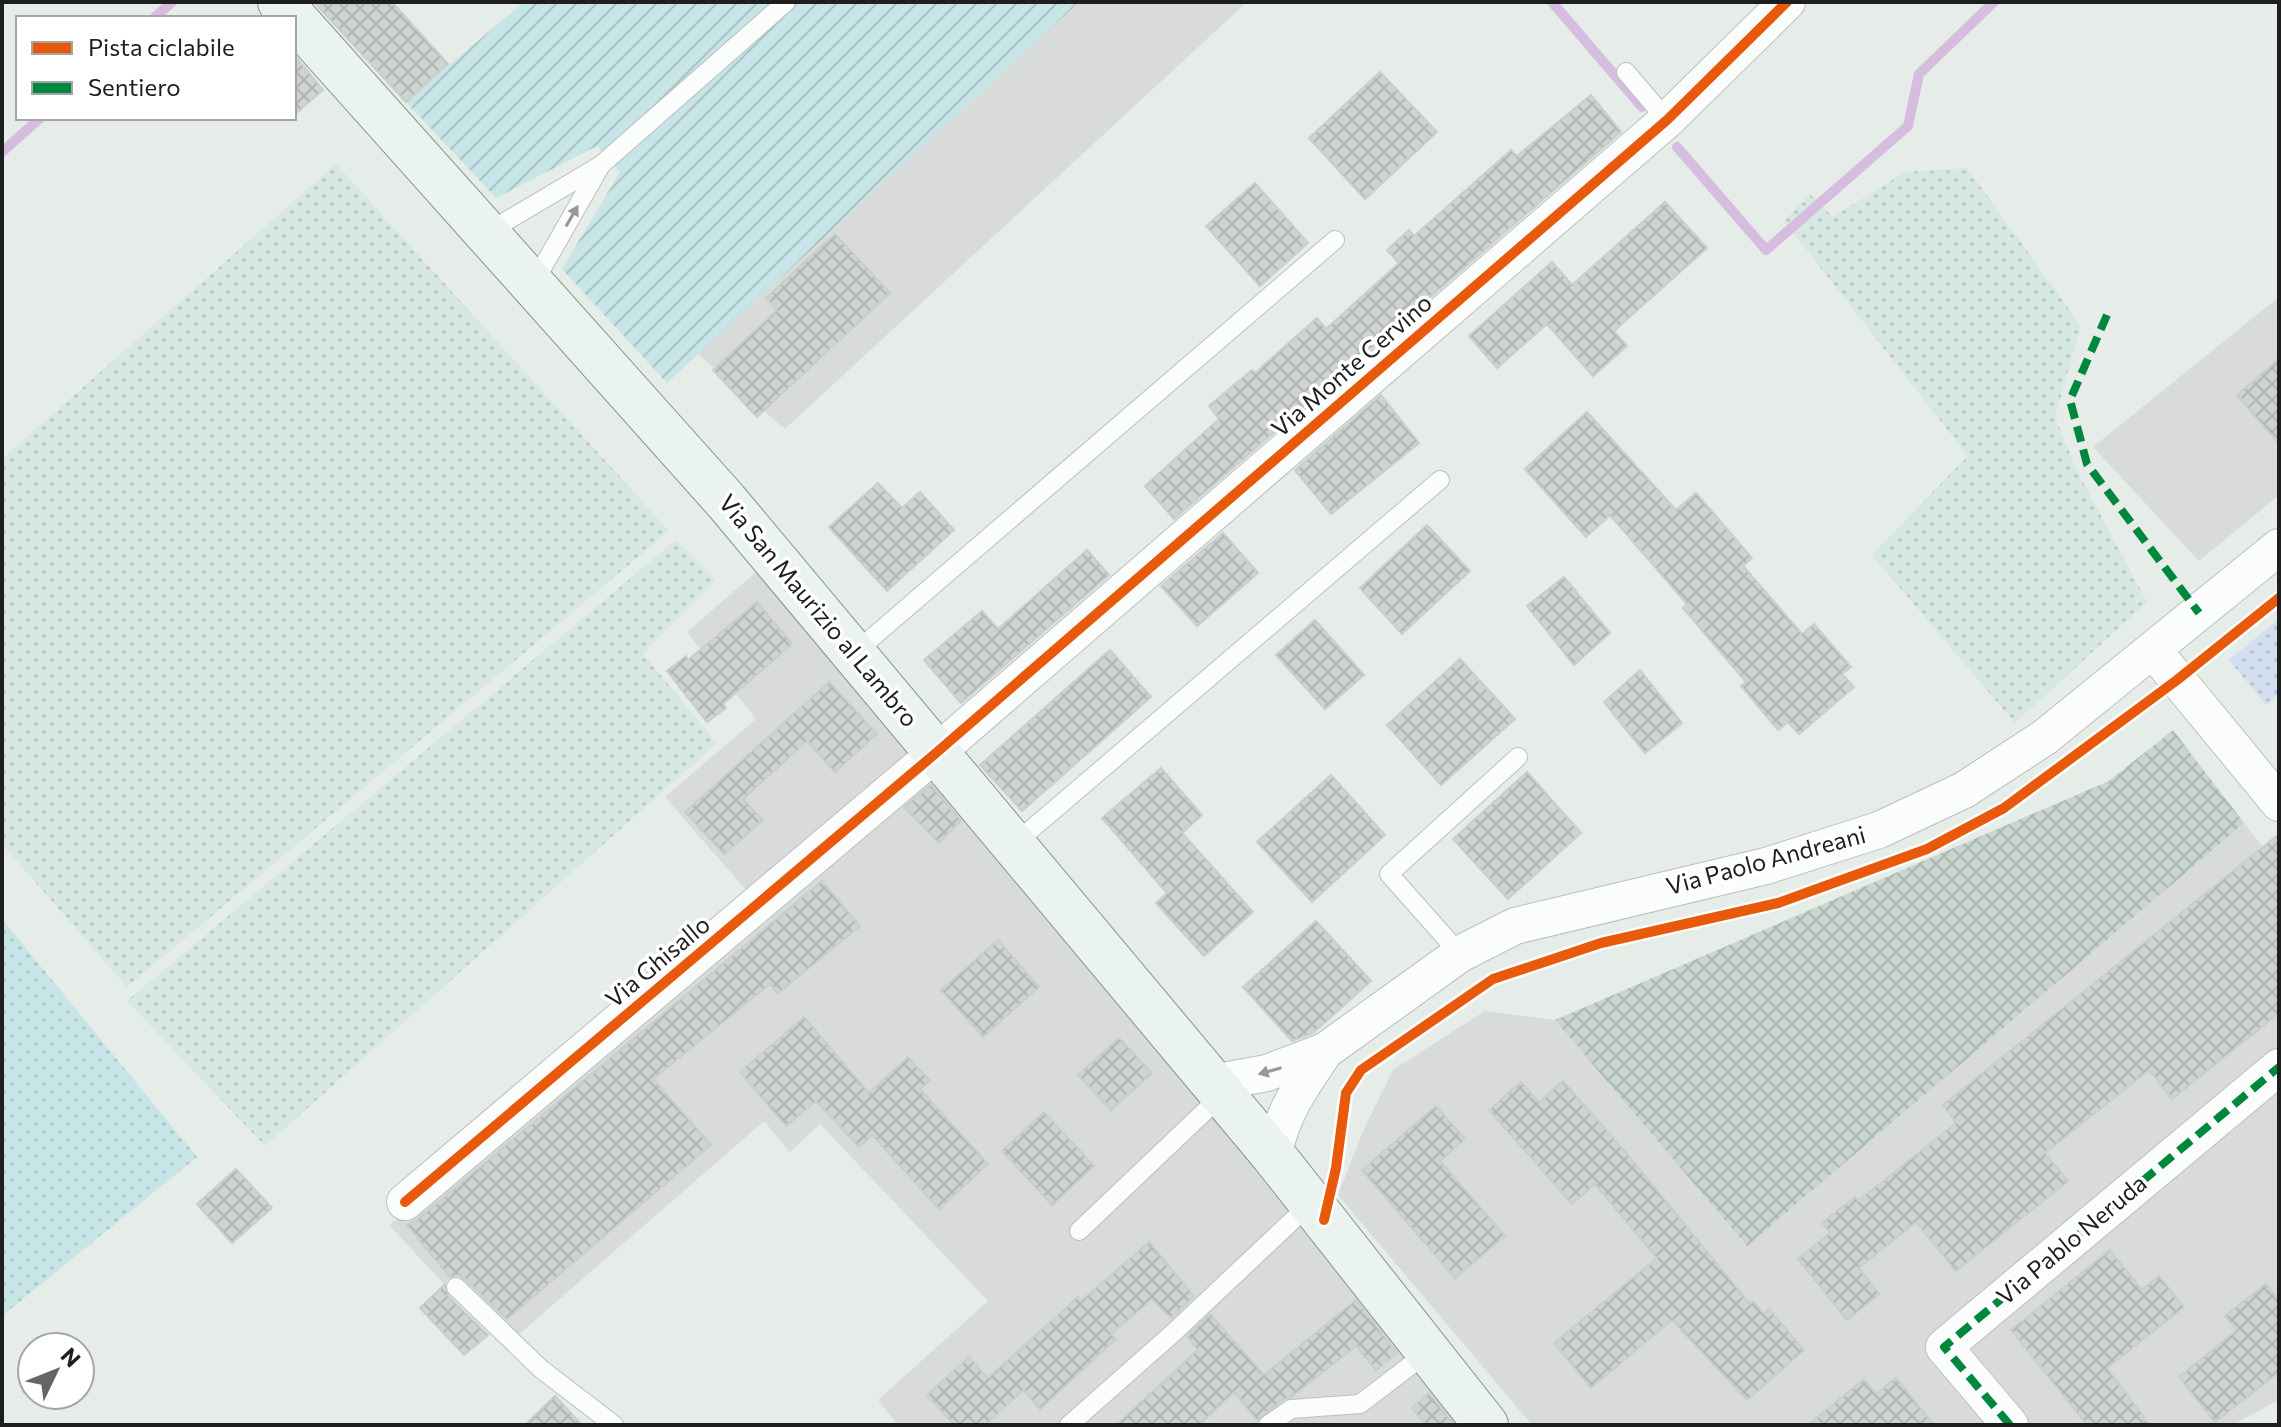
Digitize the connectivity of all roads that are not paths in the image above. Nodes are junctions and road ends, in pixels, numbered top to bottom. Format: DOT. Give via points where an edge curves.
graph roads {
  1 [pos="786,2"];
  2 [pos="1787,2"];
  3 [pos="296,20"];
  4 [pos="1626,72"];
  5 [pos="1667,120"];
  6 [pos="601,165"];
  7 [pos="488,232"];
  8 [pos="1335,240"];
  9 [pos="533,284"];
  10 [pos="1440,480"];
  11 [pos="2279,547"];
  12 [pos="2153,650"];
  13 [pos="853,654"];
  14 [pos="936,753"];
  15 [pos="1518,757"];
  16 [pos="2279,803"];
  17 [pos="1013,845"];
  18 [pos="1460,954"];
  19 [pos="1325,1051"];
  20 [pos="2279,1067"];
  21 [pos="1217,1089"];
  22 [pos="1273,1155"];
  23 [pos="405,1202"];
  24 [pos="1311,1203"];
  25 [pos="1079,1231"];
  26 [pos="456,1287"];
  27 [pos="1428,1352"];
  28 [pos="614,1425"];
  29 [pos="1069,1425"];
  30 [pos="1268,1425"];
  31 [pos="1486,1425"];
  32 [pos="2010,1425"];
  1 -- 6 [label="lane"];
  2 -- 5 [label="street, Via Monte Cervino"];
  3 -- 7 [label="main road, Via San Maurizio al Lambro"];
  4 -- 5 [label="lane"];
  5 -- 14 [label="street, Via Monte Cervino"];
  6 -- 7 [label="lane"];
  9 -- 6 [label="lane, one-way"];
  7 -- 9 [label="main road, Via San Maurizio al Lambro"];
  8 -- 13 [label="lane"];
  9 -- 13 [label="main road, Via San Maurizio al Lambro"];
  10 -- 17 [label="lane"];
  11 -- 12 [label="street, Via Paolo Andreani"];
  12 -- 16 [label="street"];
  12 -- 18 [label="street, Via Paolo Andreani" via="2045,737 1975,782 1879,830 1766,866 1515,926"];
  13 -- 14 [label="main road, Via San Maurizio al Lambro"];
  14 -- 17 [label="main road, Via San Maurizio al Lambro"];
  14 -- 23 [label="street, Via Ghisallo"];
  15 -- 18 [label="lane" via="1389,874"];
  17 -- 21 [label="main road, Via San Maurizio al Lambro"];
  18 -- 19 [label="street, Via Paolo Andreani"];
  19 -- 21 [label="street, Via Paolo Andreani, one-way"];
  19 -- 22 [label="street, Via Paolo Andreani" via="1291,1101"];
  20 -- 32 [label="street, Via Pablo Neruda" via="1944,1347"];
  21 -- 22 [label="main road, Via San Maurizio al Lambro"];
  21 -- 25 [label="lane"];
  22 -- 24 [label="main road, Via San Maurizio al Lambro"];
  24 -- 27 [label="main road, Via San Maurizio al Lambro"];
  24 -- 29 [label="lane"];
  26 -- 28 [label="lane" via="541,1369"];
  27 -- 30 [label="lane" via="1360,1404 1291,1409"];
  27 -- 31 [label="main road, Via San Maurizio al Lambro"];
}
